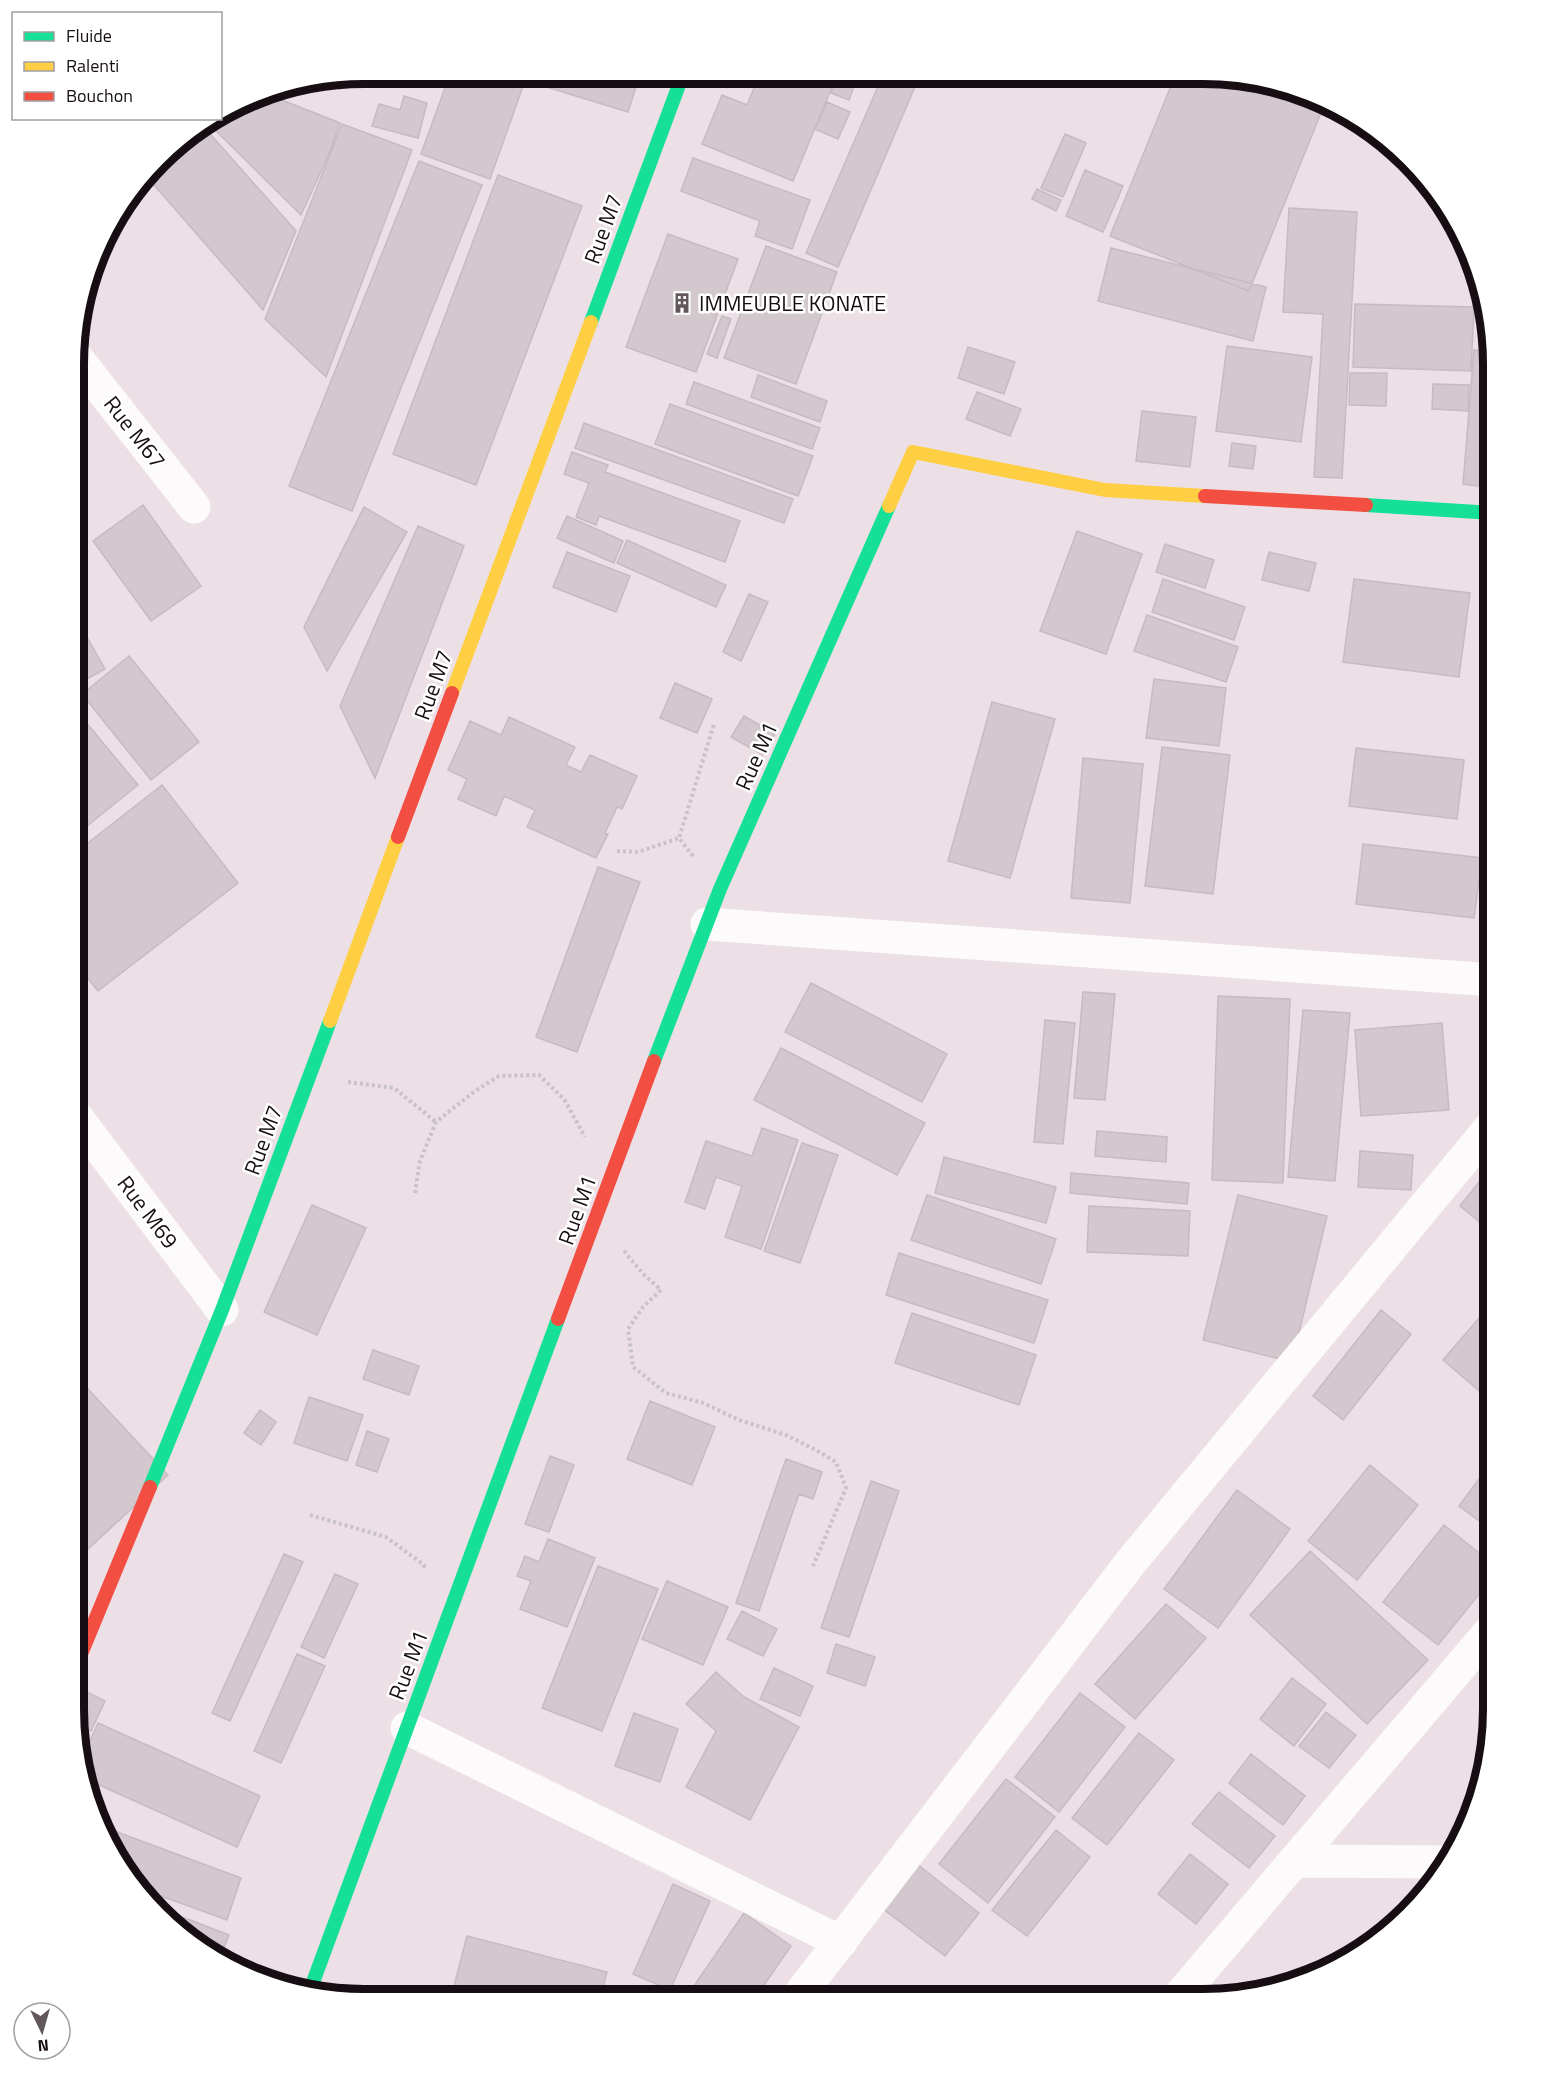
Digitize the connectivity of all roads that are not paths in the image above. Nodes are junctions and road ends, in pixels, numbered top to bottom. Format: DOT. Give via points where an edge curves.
graph roads {
  1 [pos="679,84"];
  2 [pos="84,367"];
  3 [pos="194,507"];
  4 [pos="1483,512"];
  5 [pos="707,924"];
  6 [pos="1483,979"];
  7 [pos="84,1126"];
  8 [pos="1483,1136"];
  9 [pos="222,1310"];
  10 [pos="1483,1640"];
  11 [pos="84,1647"];
  12 [pos="407,1728"];
  13 [pos="1295,1861"];
  14 [pos="1438,1862"];
  15 [pos="841,1942"];
  16 [pos="312,1985"];
  17 [pos="804,1989"];
  18 [pos="1186,1989"];
  1 -- 9 [label="street, Rue M7"];
  2 -- 3 [label="street, Rue M67"];
  4 -- 5 [label="street, Rue M1" via="1106,490 913,453"];
  5 -- 6 [label="street"];
  5 -- 12 [label="street, Rue M1"];
  7 -- 9 [label="street, Rue M69"];
  8 -- 15 [label="street" via="1131,1562"];
  9 -- 11 [label="street, Rue M7"];
  10 -- 13 [label="street"];
  12 -- 15 [label="street"];
  12 -- 16 [label="street, Rue M1"];
  13 -- 14 [label="street"];
  13 -- 18 [label="street"];
  15 -- 17 [label="street"];
}
